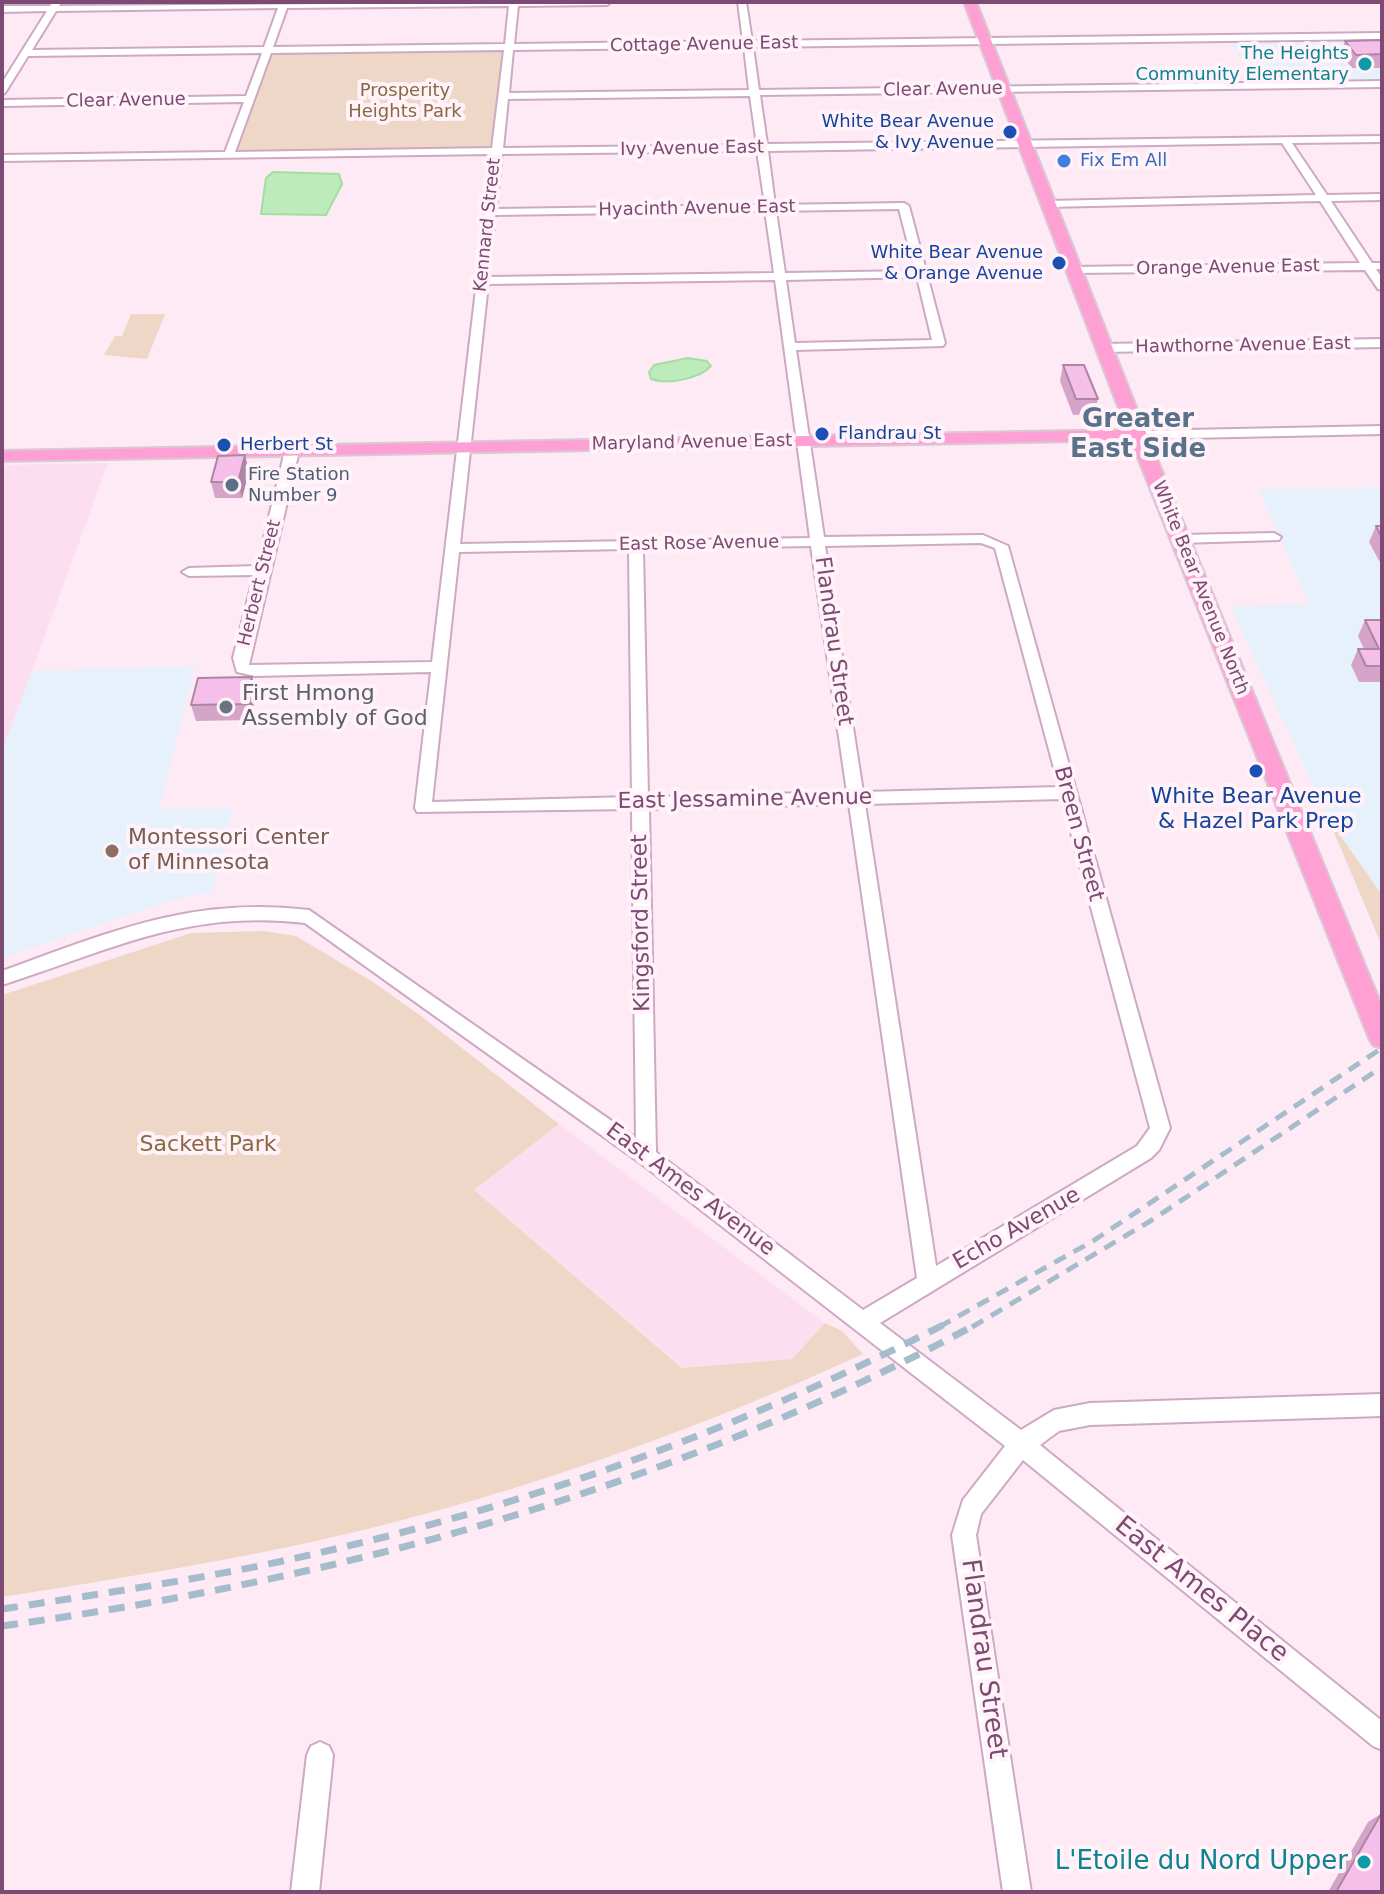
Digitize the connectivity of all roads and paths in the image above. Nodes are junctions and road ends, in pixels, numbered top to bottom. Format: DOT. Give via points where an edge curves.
graph roads {
  1 [pos="10,2"];
  2 [pos="514,2"];
  3 [pos="607,2"];
  4 [pos="742,2"];
  5 [pos="970,2"];
  6 [pos="285,4"];
  7 [pos="55,5"];
  8 [pos="2,7"];
  9 [pos="1382,36"];
  10 [pos="985,41"];
  11 [pos="748,44"];
  12 [pos="509,47"];
  13 [pos="268,50"];
  14 [pos="26,53"];
  15 [pos="1382,84"];
  16 [pos="1003,89"];
  17 [pos="2,91"];
  18 [pos="755,93"];
  19 [pos="503,96"];
  20 [pos="250,99"];
  21 [pos="2,103"];
  22 [pos="1382,139"];
  23 [pos="1285,140"];
  24 [pos="1024,144"];
  25 [pos="763,148"];
  26 [pos="497,151"];
  27 [pos="229,155"];
  28 [pos="2,158"];
  29 [pos="1382,197"];
  30 [pos="1325,198"];
  31 [pos="1047,204"];
  32 [pos="771,208"];
  33 [pos="490,212"];
  34 [pos="1368,266"];
  35 [pos="1382,266"];
  36 [pos="1073,270"];
  37 [pos="921,274"];
  38 [pos="780,276"];
  39 [pos="482,281"];
  40 [pos="1382,287"];
  41 [pos="1382,343"];
  42 [pos="790,347"];
  43 [pos="1104,348"];
  44 [pos="1382,430"];
  45 [pos="1138,435"];
  46 [pos="803,441"];
  47 [pos="463,447"];
  48 [pos="292,451"];
  49 [pos="2,456"];
  50 [pos="1274,537"];
  51 [pos="1181,539"];
  52 [pos="994,541"];
  53 [pos="818,542"];
  54 [pos="636,545"];
  55 [pos="452,548"];
  56 [pos="264,570"];
  57 [pos="189,572"];
  58 [pos="438,667"];
  59 [pos="1066,793"];
  60 [pos="856,798"];
  61 [pos="640,803"];
  62 [pos="423,808"];
  63 [pos="2,978"];
  64 [pos="1382,1038"];
  65 [pos="1160,1128"];
  66 [pos="646,1156"];
  67 [pos="928,1280"];
  68 [pos="864,1321"];
  69 [pos="1382,1405"];
  70 [pos="1021,1444"];
  71 [pos="1382,1737"];
  72 [pos="320,1755"];
  73 [pos="305,1892"];
  74 [pos="1017,1892"];
  1 -- 8 [label="street"];
  2 -- 3 [label="street"];
  2 -- 6 [label="street"];
  2 -- 12 [label="street, Kennard Street"];
  4 -- 11 [label="street, Flandrau Street"];
  5 -- 10 [label="main road, White Bear Avenue North"];
  6 -- 7 [label="street"];
  6 -- 13 [label="street"];
  7 -- 8 [label="street"];
  7 -- 14 [label="street"];
  9 -- 10 [label="street, Cottage Avenue East"];
  10 -- 11 [label="street, Cottage Avenue East"];
  10 -- 16 [label="main road, White Bear Avenue North"];
  11 -- 12 [label="street, Cottage Avenue East"];
  11 -- 18 [label="street, Flandrau Street"];
  12 -- 13 [label="street, Cottage Avenue East"];
  12 -- 19 [label="street, Kennard Street"];
  13 -- 14 [label="street, Cottage Avenue East"];
  13 -- 20 [label="street"];
  14 -- 17 [label="street"];
  15 -- 16 [label="street, Clear Avenue"];
  16 -- 18 [label="street, Clear Avenue"];
  16 -- 24 [label="main road, White Bear Avenue North"];
  18 -- 19 [label="street, Clear Avenue"];
  18 -- 25 [label="street, Flandrau Street"];
  19 -- 26 [label="street, Kennard Street"];
  20 -- 21 [label="street, Clear Avenue"];
  20 -- 27 [label="street"];
  22 -- 23 [label="street, Ivy Avenue East"];
  23 -- 24 [label="street, Ivy Avenue East"];
  23 -- 30 [label="street"];
  24 -- 25 [label="street, Ivy Avenue East"];
  24 -- 31 [label="main road, White Bear Avenue North"];
  25 -- 26 [label="street, Ivy Avenue East"];
  25 -- 32 [label="street, Flandrau Street"];
  26 -- 27 [label="street, Ivy Avenue East"];
  26 -- 33 [label="street, Kennard Street"];
  27 -- 28 [label="street, Ivy Avenue East"];
  29 -- 30 [label="street"];
  30 -- 31 [label="street"];
  30 -- 34 [label="street"];
  31 -- 36 [label="main road, White Bear Avenue North"];
  32 -- 33 [label="street, Hyacinth Avenue East"];
  32 -- 37 [label="street, Hyacinth Avenue East" via="904,206"];
  32 -- 38 [label="street, Flandrau Street"];
  33 -- 39 [label="street, Kennard Street"];
  34 -- 35 [label="street, Orange Avenue East"];
  34 -- 36 [label="street, Orange Avenue East"];
  34 -- 40 [label="street"];
  36 -- 43 [label="main road, White Bear Avenue North"];
  37 -- 38 [label="street"];
  37 -- 42 [label="street" via="939,343"];
  38 -- 39 [label="street"];
  38 -- 42 [label="street, Flandrau Street"];
  39 -- 47 [label="street, Kennard Street"];
  41 -- 43 [label="street, Hawthorne Avenue East"];
  42 -- 46 [label="street, Flandrau Street"];
  43 -- 45 [label="main road, White Bear Avenue North"];
  44 -- 45 [label="street, Maryland Avenue East"];
  45 -- 46 [label="main road, Maryland Avenue East"];
  45 -- 51 [label="main road, White Bear Avenue North"];
  46 -- 47 [label="main road, Maryland Avenue East"];
  46 -- 53 [label="street, Flandrau Street"];
  47 -- 48 [label="main road, Maryland Avenue East"];
  47 -- 55 [label="street, Kennard Street"];
  48 -- 49 [label="main road, Maryland Avenue East"];
  48 -- 56 [label="street, Herbert Street"];
  50 -- 51 [label="street"];
  51 -- 64 [label="main road, White Bear Avenue North"];
  52 -- 53 [label="street, East Rose Avenue"];
  52 -- 59 [label="street, Breen Street" via="1001,546"];
  53 -- 54 [label="street, East Rose Avenue"];
  53 -- 60 [label="street, Flandrau Street"];
  54 -- 55 [label="street, East Rose Avenue"];
  54 -- 61 [label="street, Kingsford Street"];
  55 -- 58 [label="street, Kennard Street"];
  56 -- 57 [label="street"];
  56 -- 58 [label="street, Herbert Street" via="242,668"];
  58 -- 62 [label="street, Kennard Street"];
  59 -- 60 [label="street, East Jessamine Avenue"];
  59 -- 65 [label="street, Breen Street"];
  60 -- 61 [label="street, East Jessamine Avenue"];
  60 -- 67 [label="street, Flandrau Street"];
  61 -- 62 [label="street, East Jessamine Avenue"];
  61 -- 66 [label="street, Kingsford Street"];
  63 -- 66 [label="street, East Ames Avenue" via="178,918 274,910 309,917"];
  65 -- 67 [label="street, Echo Avenue" via="1144,1152"];
  66 -- 68 [label="street, East Ames Avenue"];
  67 -- 68 [label="street, Echo Avenue"];
  68 -- 70 [label="street, East Ames Avenue"];
  69 -- 70 [label="street" via="1090,1414 1054,1421"];
  70 -- 71 [label="street, East Ames Place"];
  70 -- 74 [label="street, Flandrau Street" via="971,1508 964,1535"];
  72 -- 73 [label="street"];
}
